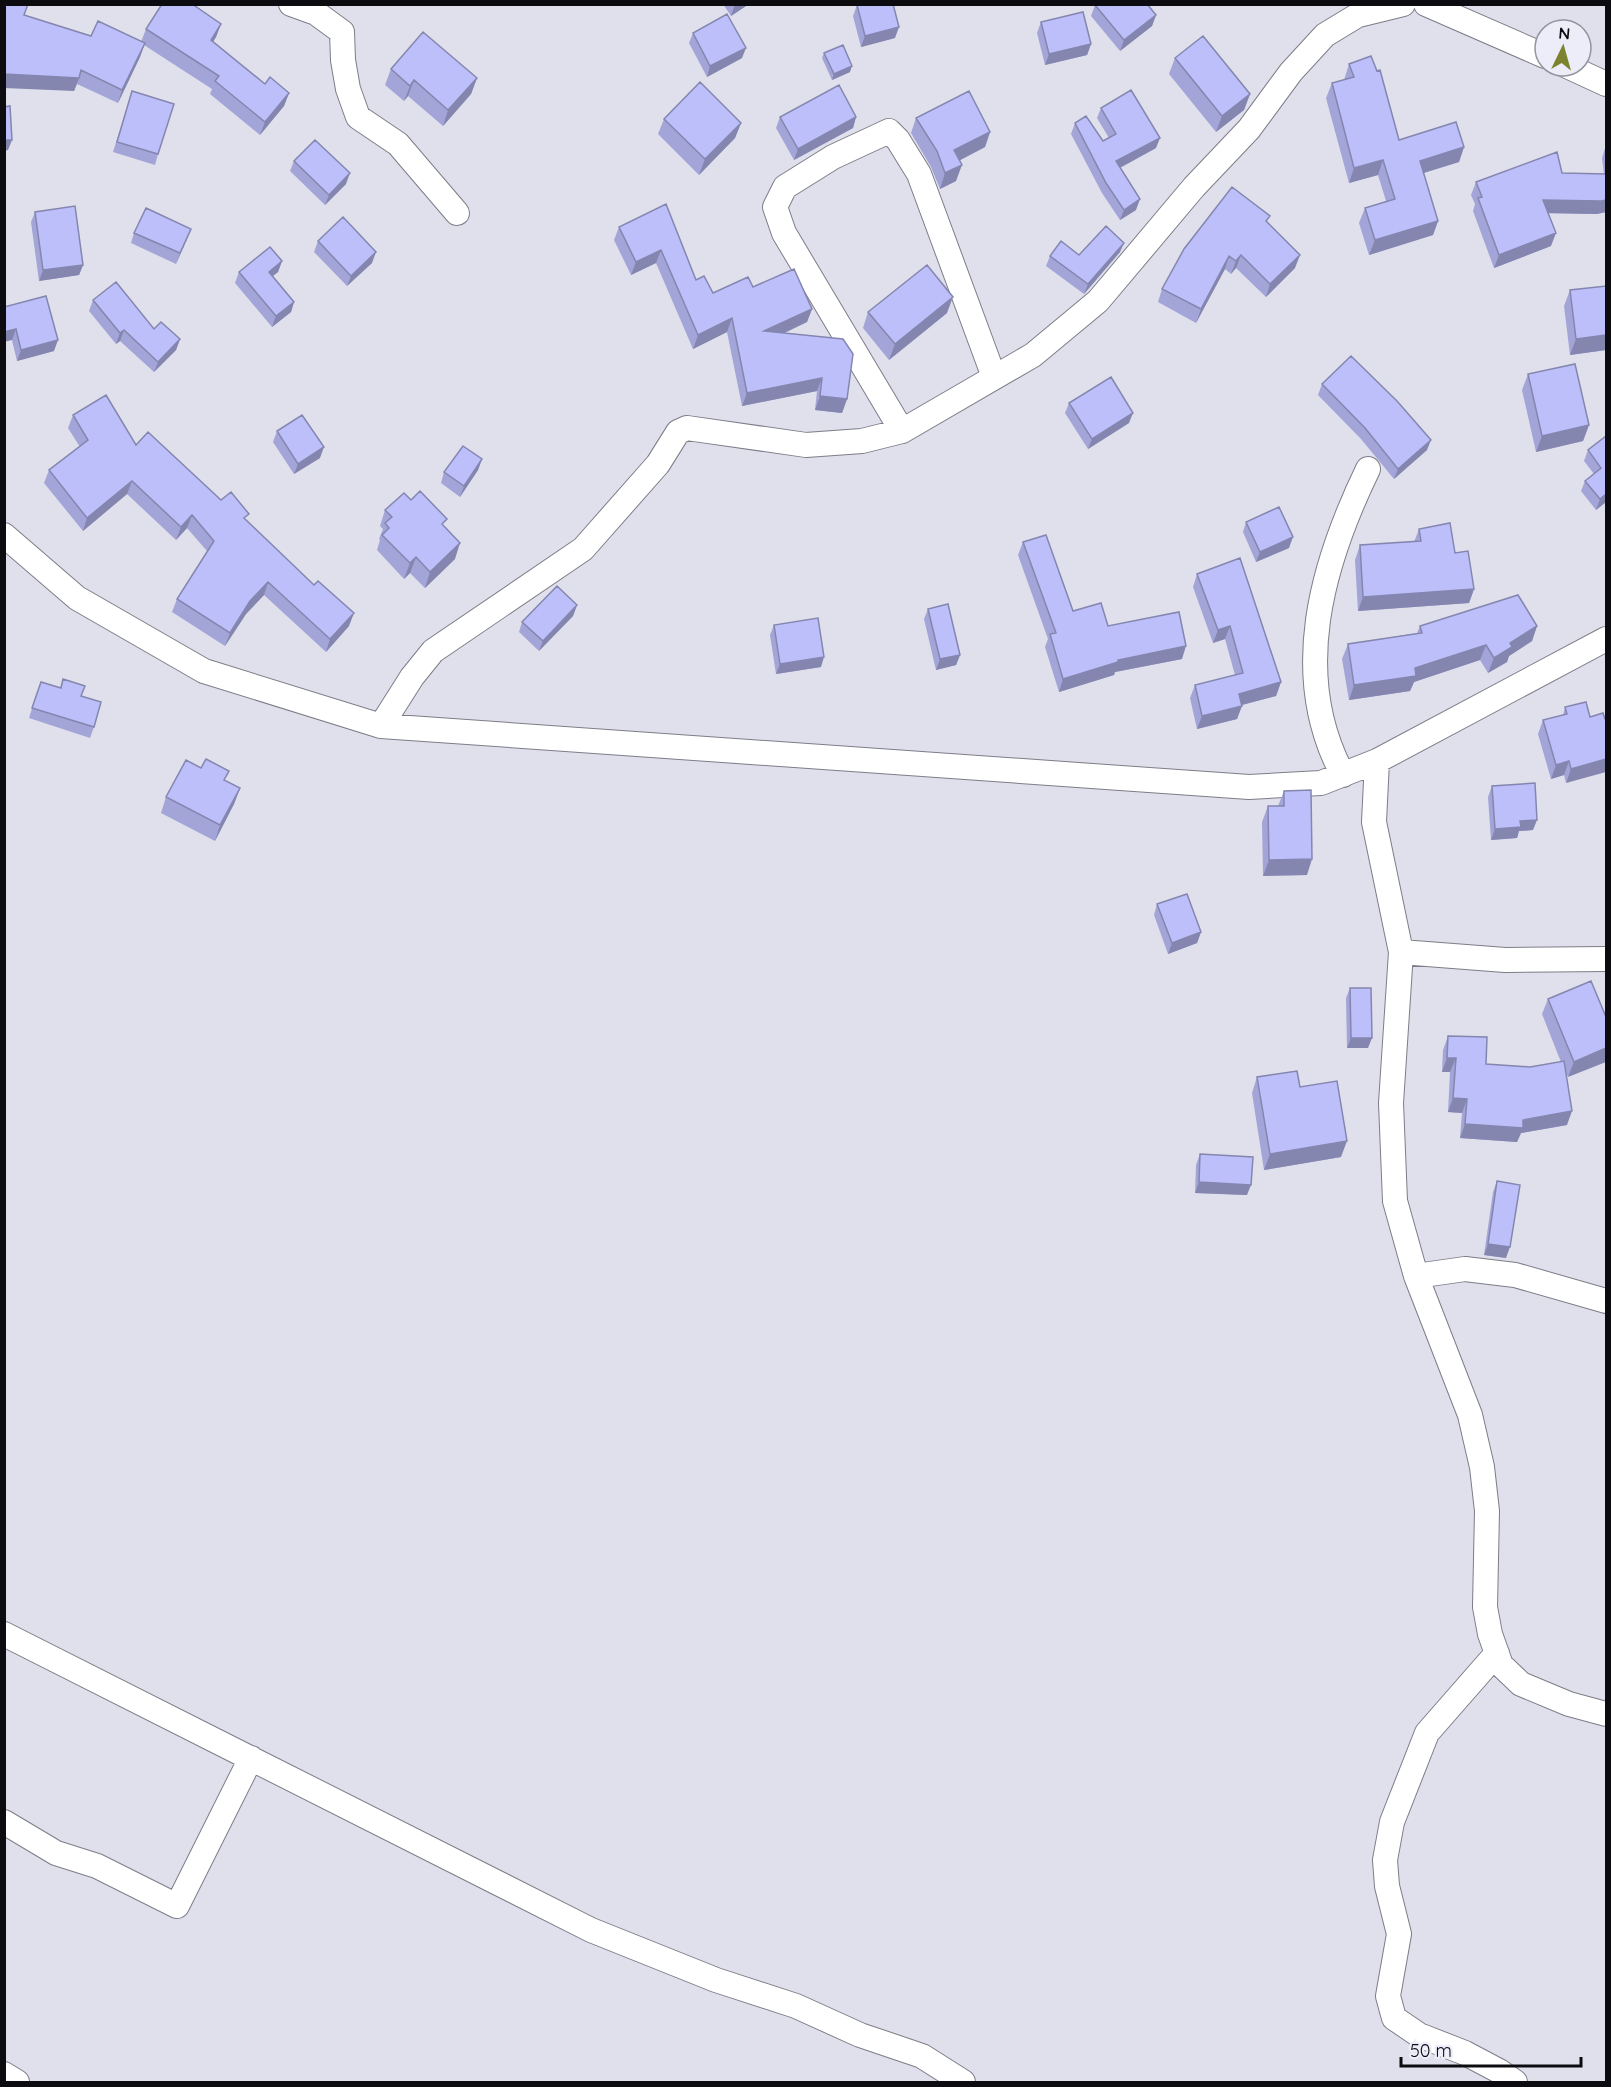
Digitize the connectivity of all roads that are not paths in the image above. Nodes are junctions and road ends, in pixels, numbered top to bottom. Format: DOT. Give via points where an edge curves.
graph roads {
  1 [pos="291,4"];
  2 [pos="1403,4"];
  3 [pos="1426,4"];
  4 [pos="1533,51"];
  5 [pos="457,213"];
  6 [pos="994,376"];
  7 [pos="902,430"];
  8 [pos="1368,469"];
  9 [pos="4,535"];
  10 [pos="1606,639"];
  11 [pos="381,726"];
  12 [pos="1377,761"];
  13 [pos="1343,775"];
  14 [pos="1401,952"];
  15 [pos="1606,959"];
  16 [pos="1416,1276"];
  17 [pos="1606,1301"];
  18 [pos="4,1634"];
  19 [pos="1497,1653"];
  20 [pos="1606,1714"];
  21 [pos="251,1758"];
  22 [pos="4,1822"];
  23 [pos="4,2073"];
  24 [pos="17,2082"];
  25 [pos="963,2082"];
  26 [pos="1515,2082"];
  1 -- 5 [label="street" via="316,13 342,32 346,79 358,117 398,144"];
  2 -- 6 [label="street" via="1358,15 1324,35 1249,129 1194,187 1098,301 1033,355"];
  3 -- 4 [label="street"];
  6 -- 7 [label="street"];
  6 -- 7 [label="street" via="919,174 898,140 889,131 833,157 785,187 775,207 784,233"];
  7 -- 11 [label="street" via="862,441 806,445 687,428 678,432 658,464 583,549 433,651"];
  8 -- 13 [label="street" via="1327,568 1316,646 1321,721 1329,749"];
  9 -- 11 [label="street" via="77,598 204,671"];
  10 -- 12 [label="street"];
  11 -- 13 [label="street" via="1249,787 1321,783"];
  12 -- 13 [label="street"];
  12 -- 14 [label="street" via="1374,822"];
  14 -- 15 [label="street" via="1505,960"];
  14 -- 16 [label="street" via="1391,1103 1392,1162 1395,1201"];
  16 -- 17 [label="street" via="1465,1269 1515,1275"];
  16 -- 19 [label="street" via="1470,1415 1482,1467 1487,1511 1485,1607"];
  18 -- 21 [label="street"];
  19 -- 20 [label="street" via="1501,1665 1521,1684"];
  19 -- 26 [label="street" via="1426,1733 1392,1822 1384,1860 1399,1934 1388,1996 1394,2018 1419,2035 1465,2053"];
  21 -- 22 [label="street" via="177,1906 97,1866 56,1853"];
  21 -- 25 [label="street" via="591,1930 922,2056"];
  23 -- 24 [label="street"];
}
